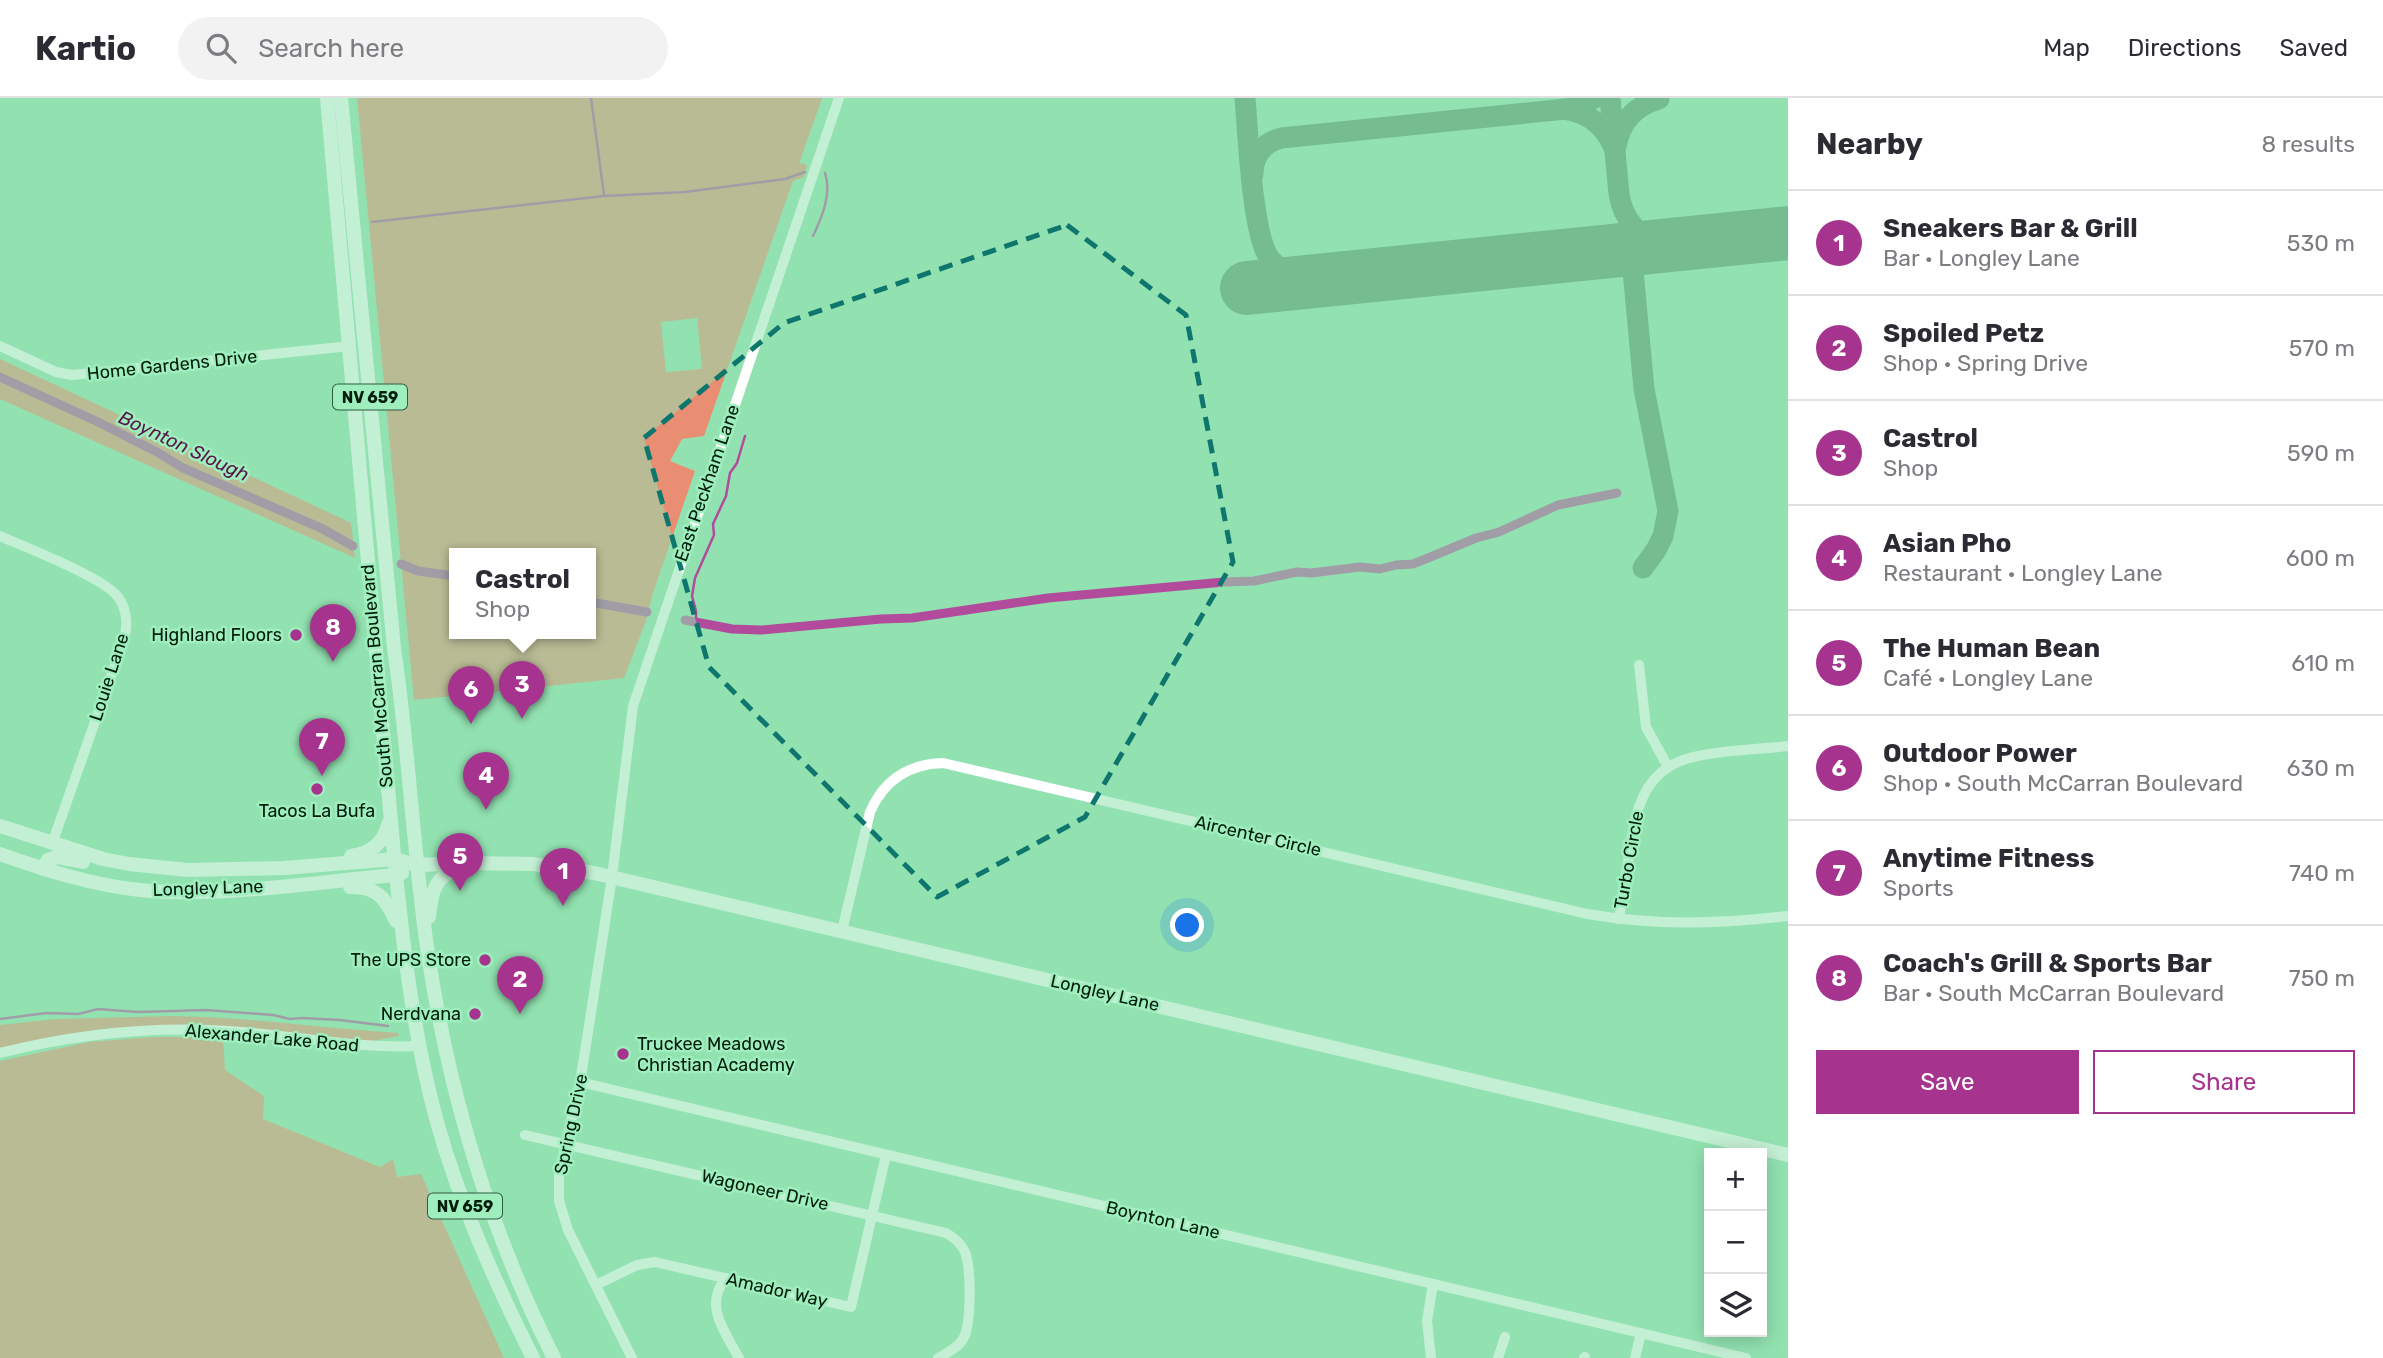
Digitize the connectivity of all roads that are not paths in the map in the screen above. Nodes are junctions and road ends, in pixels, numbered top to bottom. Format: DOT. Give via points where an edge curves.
graph roads {
  1 [pos="327,98"];
  2 [pos="341,98"];
  3 [pos="839,98"];
  4 [pos="0,346"];
  5 [pos="350,346"];
  6 [pos="379,490"];
  7 [pos="0,536"];
  8 [pos="1639,665"];
  9 [pos="1788,746"];
  10 [pos="1668,767"];
  11 [pos="390,812"];
  12 [pos="0,826"];
  13 [pos="52,844"];
  14 [pos="0,845"];
  15 [pos="0,854"];
  16 [pos="394,859"];
  17 [pos="468,863"];
  18 [pos="417,865"];
  19 [pos="43,869"];
  20 [pos="248,869"];
  21 [pos="188,870"];
  22 [pos="396,876"];
  23 [pos="612,877"];
  24 [pos="264,887"];
  25 [pos="1788,916"];
  26 [pos="1619,919"];
  27 [pos="842,931"];
  28 [pos="404,947"];
  29 [pos="428,953"];
  30 [pos="420,1046"];
  31 [pos="0,1053"];
  32 [pos="580,1083"];
  33 [pos="525,1135"];
  34 [pos="566,1144"];
  35 [pos="886,1155"];
  36 [pos="1788,1155"];
  37 [pos="872,1215"];
  38 [pos="726,1278"];
  39 [pos="1433,1284"];
  40 [pos="596,1285"];
  41 [pos="1641,1333"];
  42 [pos="1505,1337"];
  43 [pos="533,1358"];
  44 [pos="554,1358"];
  45 [pos="632,1358"];
  46 [pos="739,1358"];
  47 [pos="938,1358"];
  48 [pos="1431,1358"];
  49 [pos="1499,1358"];
  50 [pos="1635,1358"];
  51 [pos="1746,1358"];
  1 -- 5 [label="main road, South McCarran Boulevard / NV 659"];
  2 -- 6 [label="main road, South McCarran Boulevard / NV 659"];
  3 -- 23 [label="street, East Peckham Lane" via="635,696"];
  4 -- 5 [label="street, Home Gardens Drive" via="72,375"];
  5 -- 6 [label="main road" via="359,362 369,456"];
  5 -- 11 [label="main road, South McCarran Boulevard / NV 659"];
  6 -- 18 [label="main road, South McCarran Boulevard / NV 659"];
  7 -- 13 [label="street, Louie Lane" via="103,583 118,596 127,624"];
  8 -- 10 [label="street" via="1646,727"];
  9 -- 10 [label="street, Turbo Circle" via="1698,757"];
  10 -- 26 [label="street, Turbo Circle" via="1650,782 1638,804"];
  11 -- 16 [label="main road, South McCarran Boulevard / NV 659"];
  11 -- 20 [label="main road" via="387,832 369,851"];
  12 -- 13 [label="main road, Longley Lane"];
  13 -- 14 [label="main road" via="48,853 40,856"];
  13 -- 21 [label="main road, Longley Lane" via="129,864"];
  15 -- 19 [label="main road, Longley Lane"];
  16 -- 18 [label="main road, Longley Lane"];
  16 -- 20 [label="main road, Longley Lane"];
  16 -- 22 [label="main road, South McCarran Boulevard / NV 659"];
  17 -- 18 [label="main road, Longley Lane"];
  17 -- 23 [label="main road, Longley Lane" via="533,864"];
  17 -- 29 [label="main road" via="448,871 433,888"];
  18 -- 22 [label="main road, Longley Lane"];
  18 -- 29 [label="main road, South McCarran Boulevard / NV 659"];
  19 -- 21 [label="main road" via="48,860 57,857 129,872"];
  19 -- 24 [label="main road, Longley Lane" via="82,881 141,890"];
  20 -- 21 [label="main road, Longley Lane"];
  22 -- 24 [label="main road, Longley Lane"];
  22 -- 28 [label="main road, South McCarran Boulevard / NV 659"];
  23 -- 27 [label="main road, Longley Lane"];
  23 -- 32 [label="street, Spring Drive"];
  24 -- 28 [label="main road" via="371,889 389,904"];
  25 -- 26 [label="street, Aircenter Circle" via="1685,924"];
  26 -- 27 [label="street, Aircenter Circle" via="930,763 907,770 889,783 875,802"];
  27 -- 36 [label="main road, Longley Lane"];
  28 -- 30 [label="main road, South McCarran Boulevard / NV 659"];
  29 -- 44 [label="main road, South McCarran Boulevard / NV 659" via="465,1131 508,1256"];
  30 -- 31 [label="street, Alexander Lake Road" via="362,1047 245,1032 164,1030 66,1038"];
  30 -- 43 [label="main road, South McCarran Boulevard / NV 659" via="461,1196"];
  32 -- 34 [label="street, Spring Drive"];
  32 -- 35 [label="street, Boynton Lane"];
  33 -- 34 [label="street, Wagoneer Drive"];
  34 -- 37 [label="street, Wagoneer Drive"];
  34 -- 40 [label="street, Spring Drive" via="559,1201"];
  35 -- 37 [label="street, Amador Way"];
  35 -- 39 [label="street, Boynton Lane"];
  37 -- 38 [label="street, Amador Way" via="851,1307"];
  37 -- 47 [label="street, Wagoneer Drive" via="940,1231 960,1243 967,1262 967,1329 959,1344"];
  38 -- 40 [label="street, Amador Way" via="654,1262"];
  38 -- 46 [label="street" via="716,1294 715,1310"];
  39 -- 41 [label="street, Boynton Lane"];
  39 -- 48 [label="street" via="1427,1321"];
  40 -- 45 [label="street, Spring Drive"];
  41 -- 50 [label="street"];
  41 -- 51 [label="street, Boynton Lane"];
  42 -- 49 [label="street"];
}
